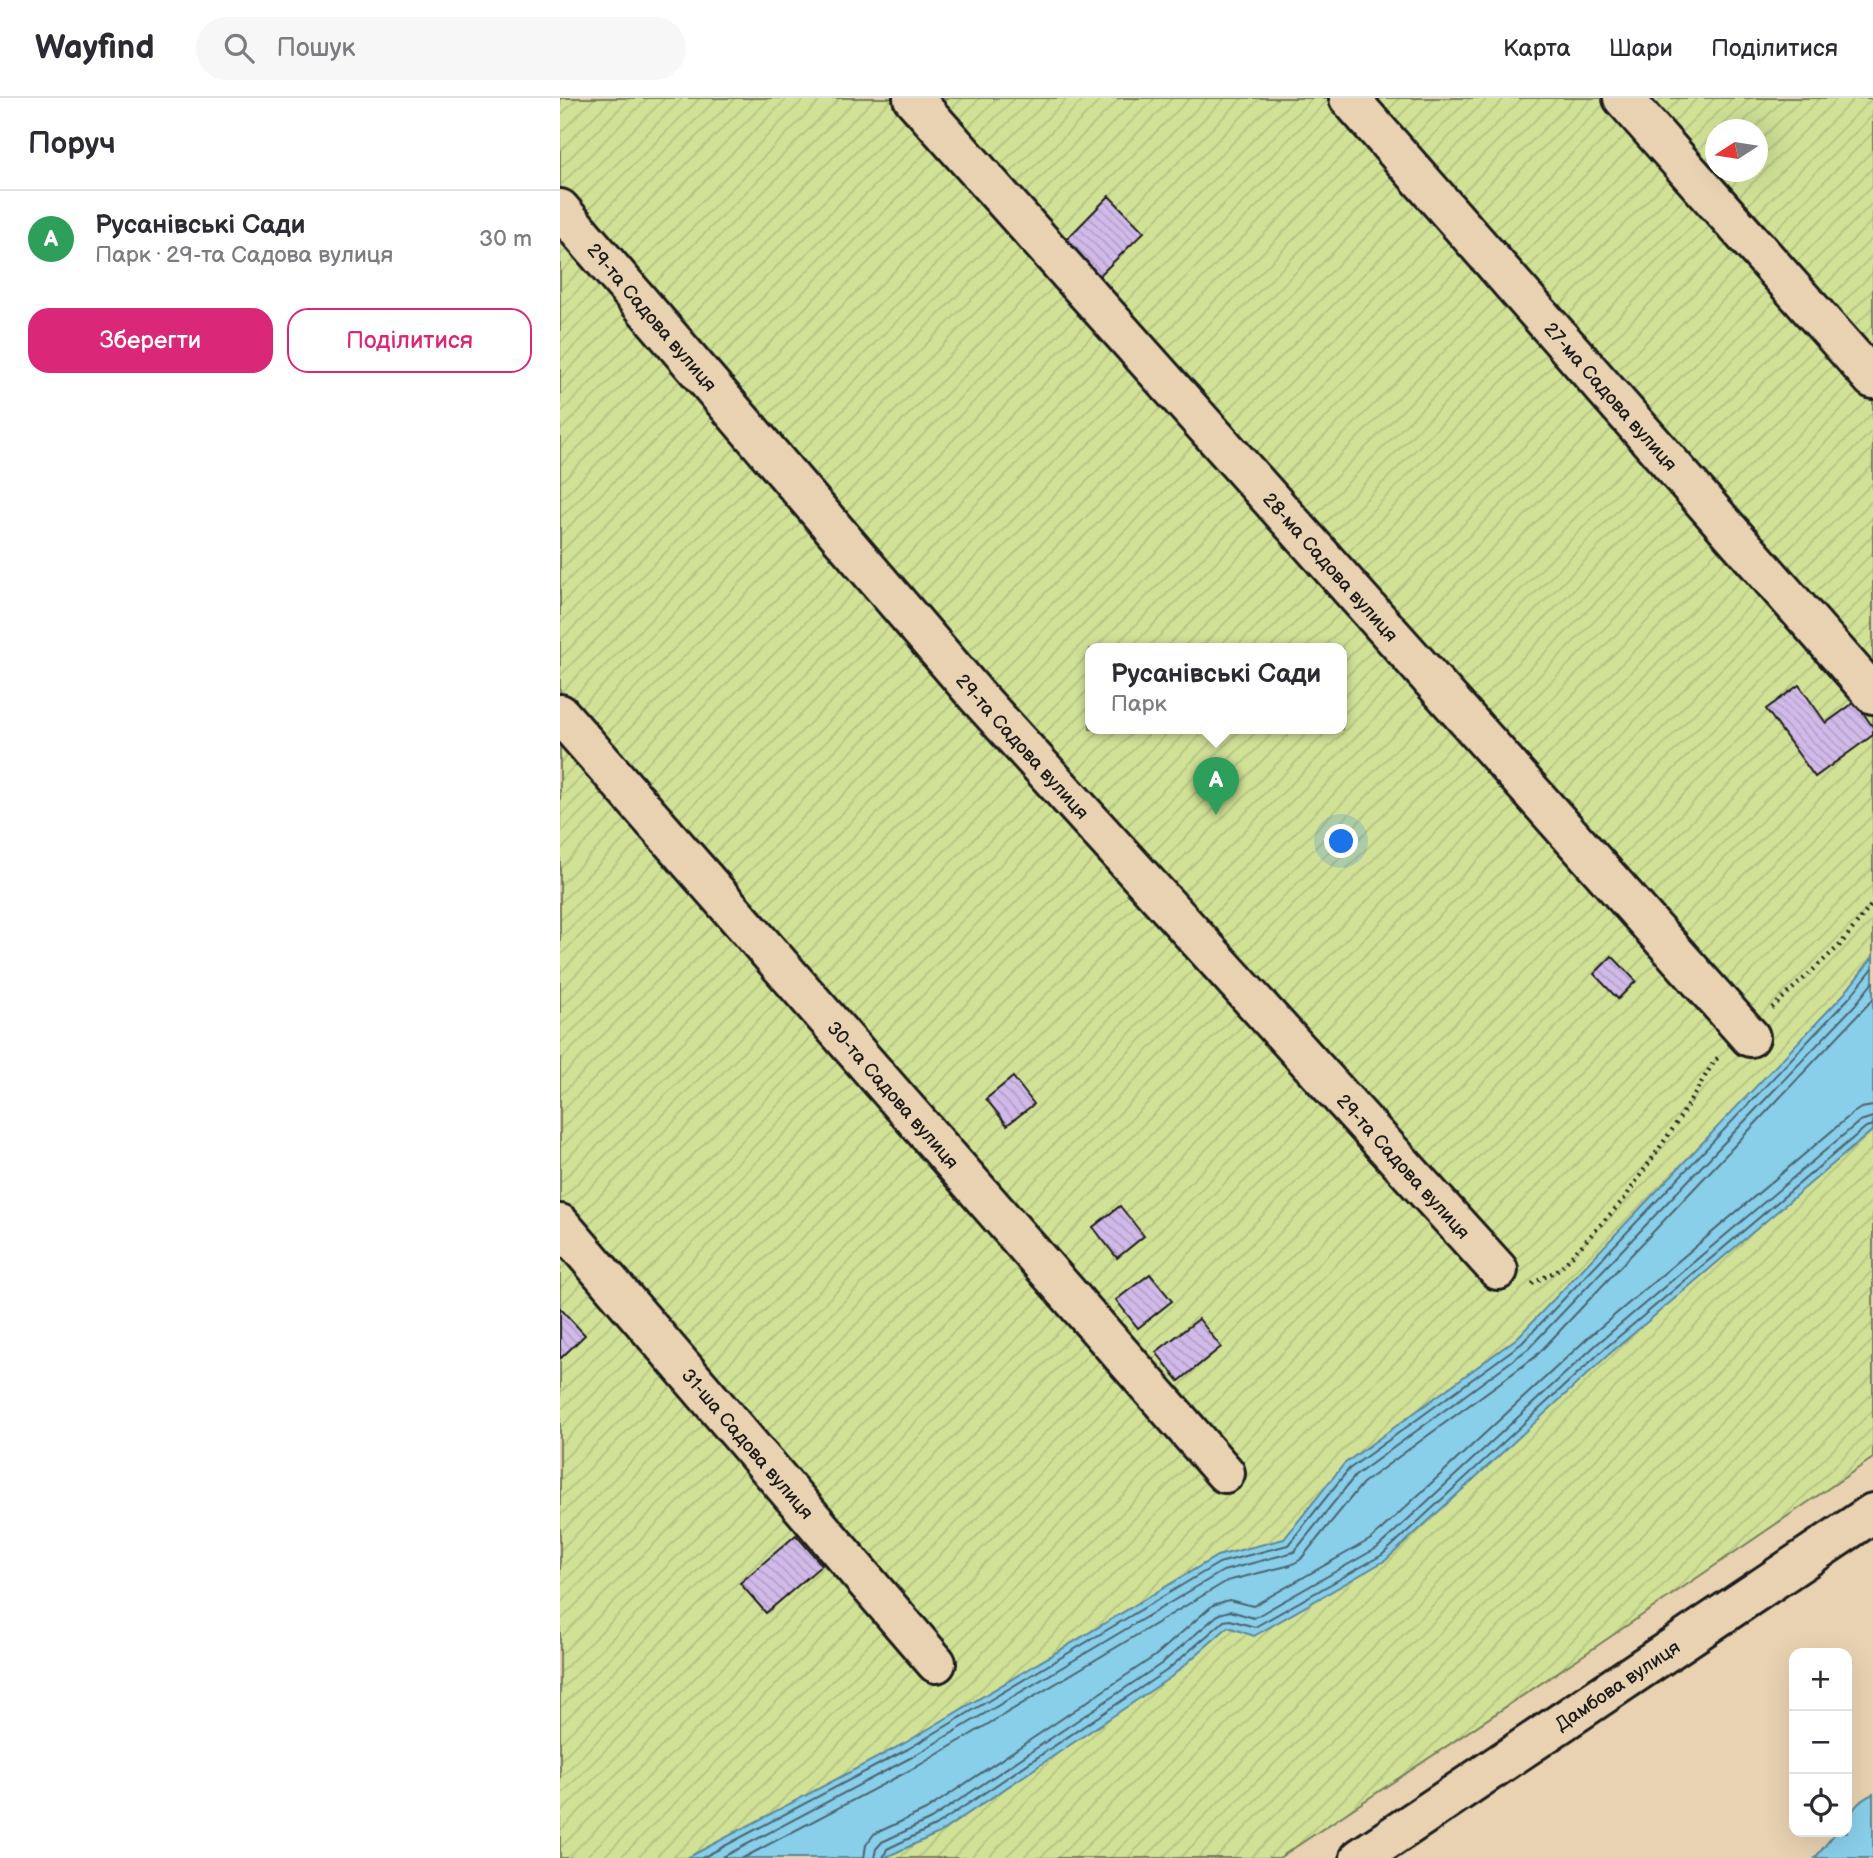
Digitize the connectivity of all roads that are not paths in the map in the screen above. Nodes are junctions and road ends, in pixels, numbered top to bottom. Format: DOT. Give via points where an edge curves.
graph roads {
  1 [pos="913,98"];
  2 [pos="1349,98"];
  3 [pos="1623,98"];
  4 [pos="560,209"];
  5 [pos="1873,379"];
  6 [pos="1873,694"];
  7 [pos="560,715"];
  8 [pos="1750,1037"];
  9 [pos="560,1224"];
  10 [pos="1498,1270"];
  11 [pos="1225,1474"];
  12 [pos="1873,1513"];
  13 [pos="936,1663"];
  14 [pos="1360,1858"];
  1 -- 8 [label="street, 28-ма Садова вулиця"];
  2 -- 6 [label="street, 27-ма Садова вулиця"];
  3 -- 5 [label="street"];
  4 -- 10 [label="street, 29-та Садова вулиця" via="976,695"];
  7 -- 11 [label="street, 30-та Садова вулиця"];
  9 -- 13 [label="street, 31-ша Садова вулиця"];
  12 -- 14 [label="street, Дамбова вулиця"];
}
